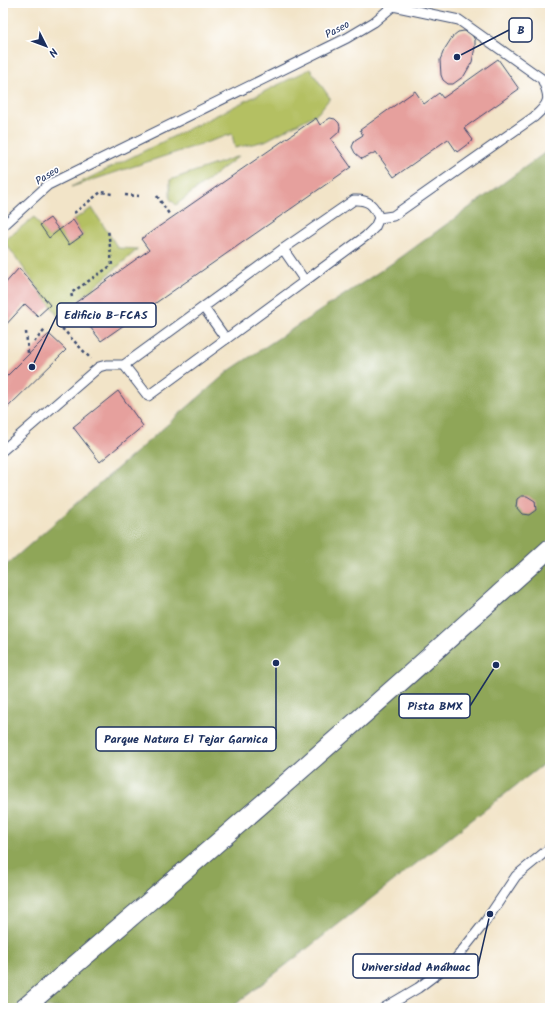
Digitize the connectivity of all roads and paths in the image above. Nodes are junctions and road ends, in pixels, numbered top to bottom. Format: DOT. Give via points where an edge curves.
graph roads {
  1 [pos="112,194"];
  2 [pos="125,195"];
  3 [pos="139,196"];
  4 [pos="157,196"];
  5 [pos="74,213"];
  6 [pos="169,214"];
  7 [pos="379,218"];
  8 [pos="3,226"];
  9 [pos="108,229"];
  10 [pos="284,249"];
  11 [pos="305,281"];
  12 [pos="72,297"];
  13 [pos="204,308"];
  14 [pos="83,318"];
  15 [pos="58,324"];
  16 [pos="81,326"];
  17 [pos="46,330"];
  18 [pos="26,332"];
  19 [pos="226,339"];
  20 [pos="34,342"];
  21 [pos="28,353"];
  22 [pos="3,357"];
  23 [pos="124,365"];
  24 [pos="99,367"];
  25 [pos="4,374"];
  26 [pos="3,450"];
  27 [pos="550,548"];
  28 [pos="550,848"];
  29 [pos="24,1008"];
  30 [pos="384,1008"];
  1 -- 5 [label="path" via="101,192"];
  2 -- 3 [label="path"];
  4 -- 6 [label="path"];
  7 -- 8 [label="lane, Paseo" via="393,216 534,117 545,107 549,93 542,78 458,20 393,6 374,22 347,38 48,185"];
  7 -- 10 [label="lane" via="374,207 362,200 354,200"];
  7 -- 11 [label="lane" via="366,236"];
  9 -- 12 [label="path" via="112,265 71,293"];
  10 -- 11 [label="lane"];
  10 -- 13 [label="lane"];
  11 -- 19 [label="lane"];
  13 -- 19 [label="lane"];
  13 -- 23 [label="lane"];
  14 -- 16 [label="path"];
  15 -- 24 [label="path"];
  17 -- 20 [label="path"];
  18 -- 21 [label="path"];
  19 -- 23 [label="lane" via="148,396"];
  22 -- 25 [label="path"];
  23 -- 24 [label="lane"];
  24 -- 26 [label="lane"];
  27 -- 29 [label="street" via="392,691"];
  28 -- 30 [label="lane" via="516,876 486,922 454,961 418,988"];
}
